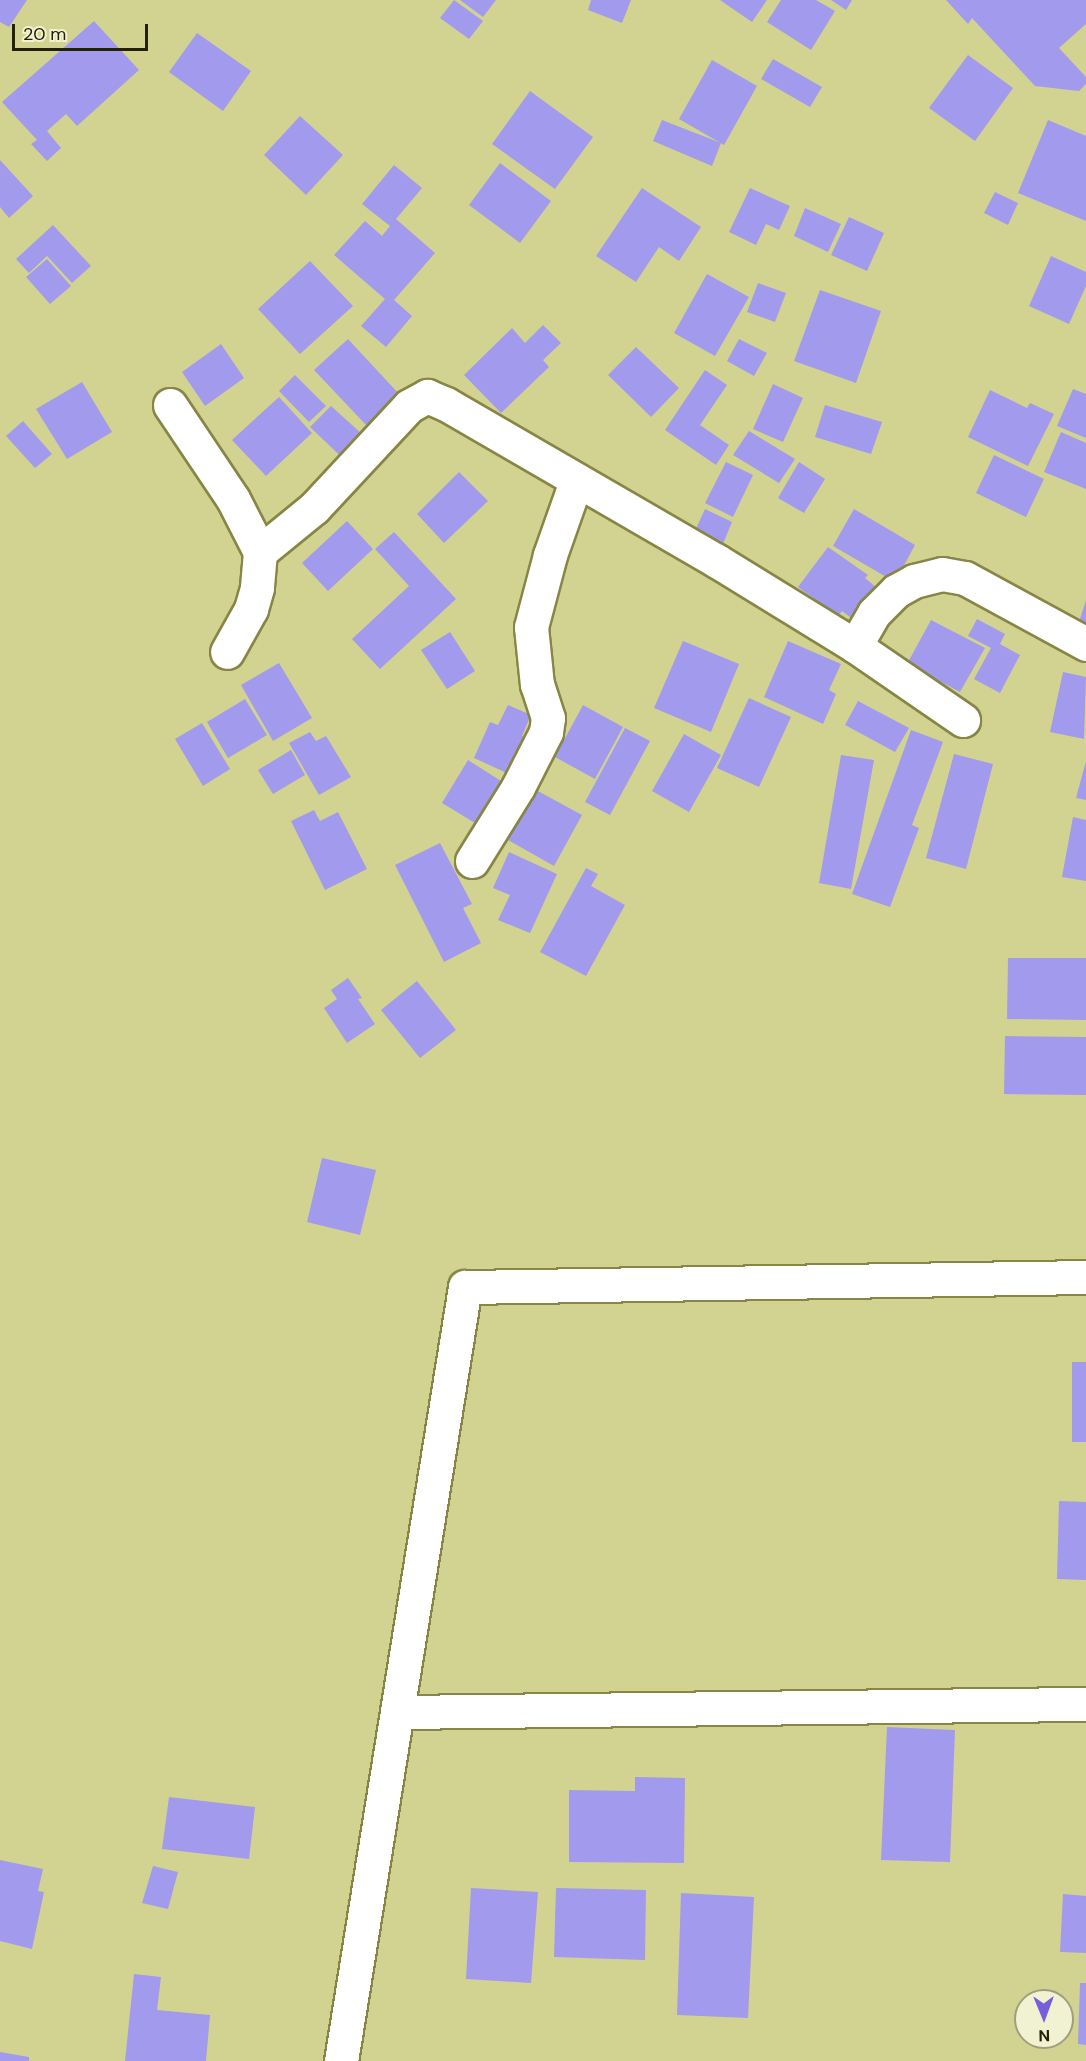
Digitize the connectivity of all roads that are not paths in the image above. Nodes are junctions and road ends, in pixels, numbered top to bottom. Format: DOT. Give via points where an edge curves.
graph roads {
  1 [pos="170,405"];
  2 [pos="576,482"];
  3 [pos="260,552"];
  4 [pos="1086,644"];
  5 [pos="855,646"];
  6 [pos="227,652"];
  7 [pos="963,720"];
  8 [pos="472,861"];
  9 [pos="1086,1277"];
  10 [pos="1086,1704"];
  11 [pos="397,1712"];
  12 [pos="341,2061"];
  1 -- 3 [label="street" via="233,499"];
  2 -- 3 [label="street" via="427,396 409,406 314,508"];
  2 -- 5 [label="street" via="717,561"];
  2 -- 8 [label="street" via="550,555 531,627 537,685 548,718 546,732 518,787"];
  3 -- 6 [label="street" via="251,609"];
  4 -- 5 [label="street" via="965,578 942,574 914,581 896,591 873,613"];
  5 -- 7 [label="street"];
  9 -- 11 [label="street" via="465,1287"];
  10 -- 11 [label="street"];
  11 -- 12 [label="street"];
}
